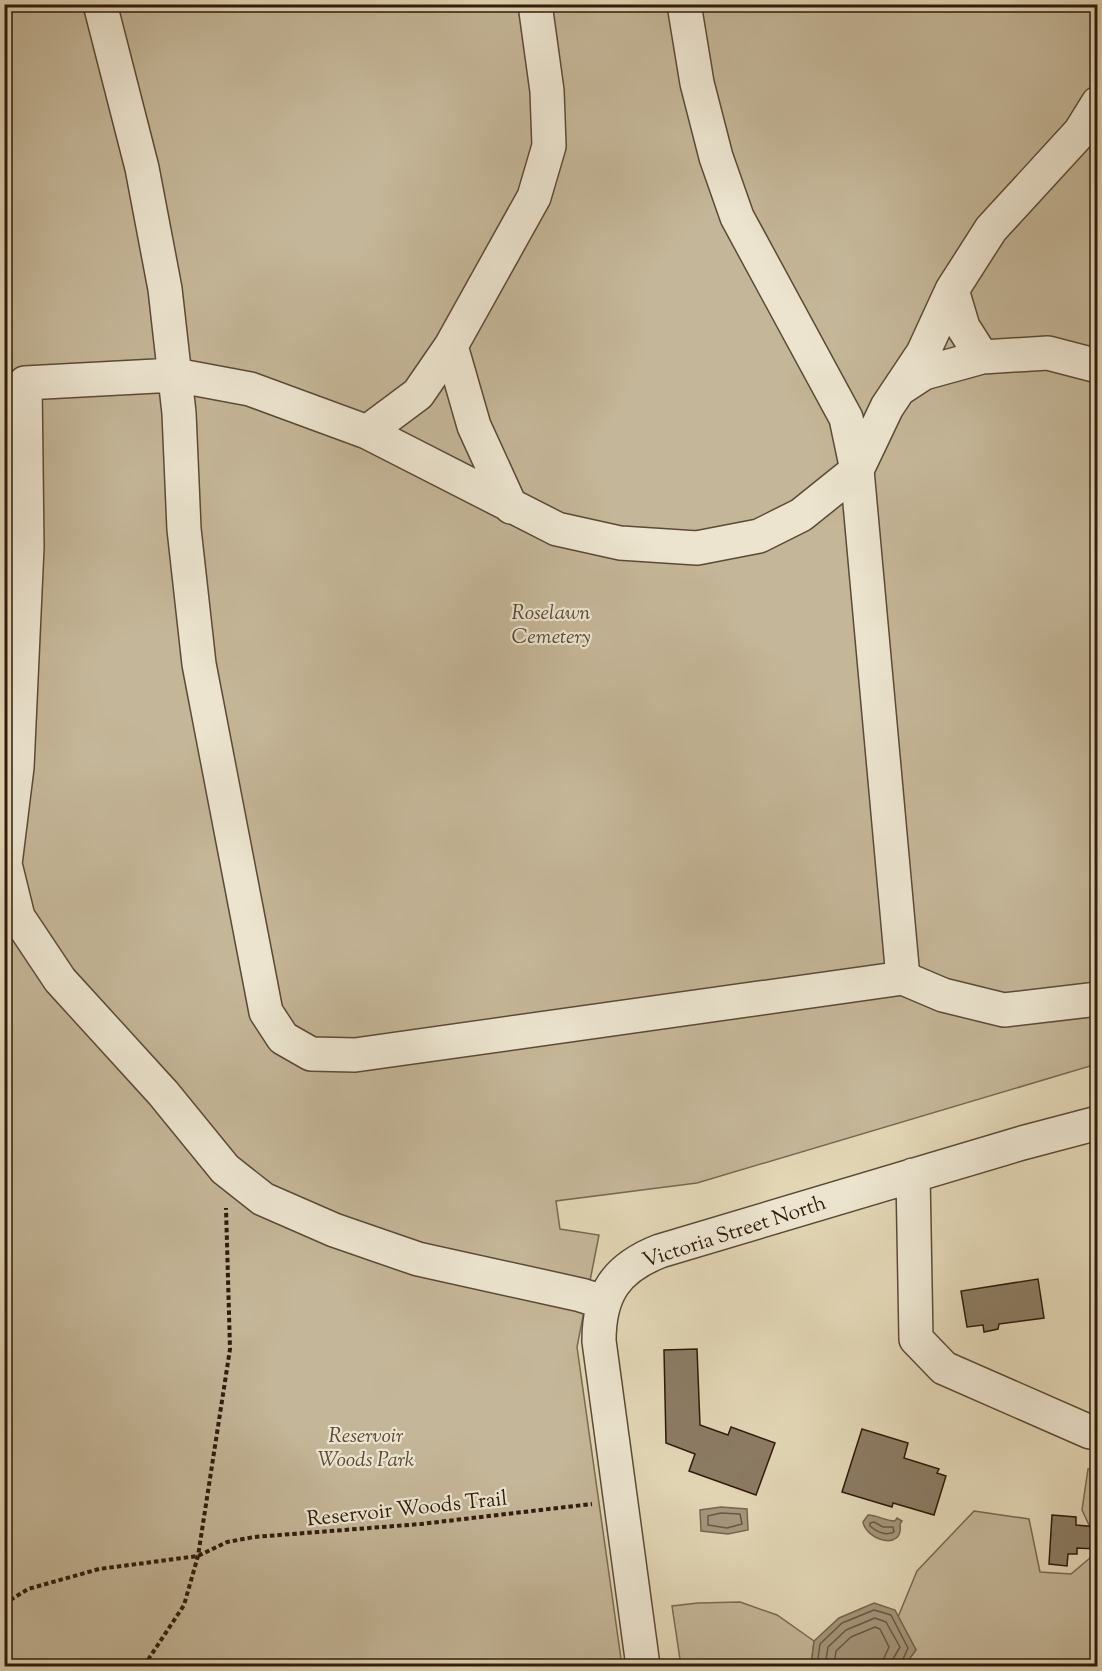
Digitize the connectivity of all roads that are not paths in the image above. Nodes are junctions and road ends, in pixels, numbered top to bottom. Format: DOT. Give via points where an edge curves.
graph roads {
  1 [pos="100,4"];
  2 [pos="535,4"];
  3 [pos="684,4"];
  4 [pos="1098,103"];
  5 [pos="952,290"];
  6 [pos="451,346"];
  7 [pos="982,357"];
  8 [pos="1098,366"];
  9 [pos="175,375"];
  10 [pos="15,381"];
  11 [pos="899,389"];
  12 [pos="367,432"];
  13 [pos="857,470"];
  14 [pos="511,507"];
  15 [pos="903,978"];
  16 [pos="1098,999"];
  17 [pos="1098,1123"];
  18 [pos="913,1175"];
  19 [pos="603,1302"];
  20 [pos="1090,1432"];
  21 [pos="643,1666"];
  1 -- 9 [label="street" via="142,168 165,289"];
  2 -- 6 [label="street" via="547,91 549,146 534,197"];
  3 -- 13 [label="street" via="697,83 737,217 846,418"];
  4 -- 5 [label="street" via="1080,132 991,229"];
  5 -- 7 [label="street" via="963,327"];
  5 -- 11 [label="street" via="923,353"];
  6 -- 12 [label="street" via="418,394"];
  6 -- 14 [label="street" via="474,426"];
  7 -- 8 [label="street" via="1048,353"];
  7 -- 11 [label="street" via="924,374"];
  9 -- 10 [label="street"];
  9 -- 12 [label="street" via="250,389"];
  9 -- 15 [label="street" via="184,529 199,664 266,1012 283,1038 311,1054 355,1055"];
  10 -- 19 [label="street" via="27,547 16,767 5,864 18,916 60,980 163,1093 225,1169 263,1199 334,1230 418,1259"];
  11 -- 13 [label="street"];
  12 -- 14 [label="street"];
  13 -- 14 [label="street" via="801,515 759,536 697,548 620,543 578,534 557,529"];
  13 -- 15 [label="street"];
  15 -- 16 [label="street" via="943,995 1004,1010"];
  17 -- 18 [label="street, Victoria Street North"];
  18 -- 19 [label="street, Victoria Street North" via="642,1258 625,1269"];
  18 -- 20 [label="street" via="916,1339 944,1368"];
  19 -- 21 [label="street, Victoria Street North" via="599,1341"];
}
